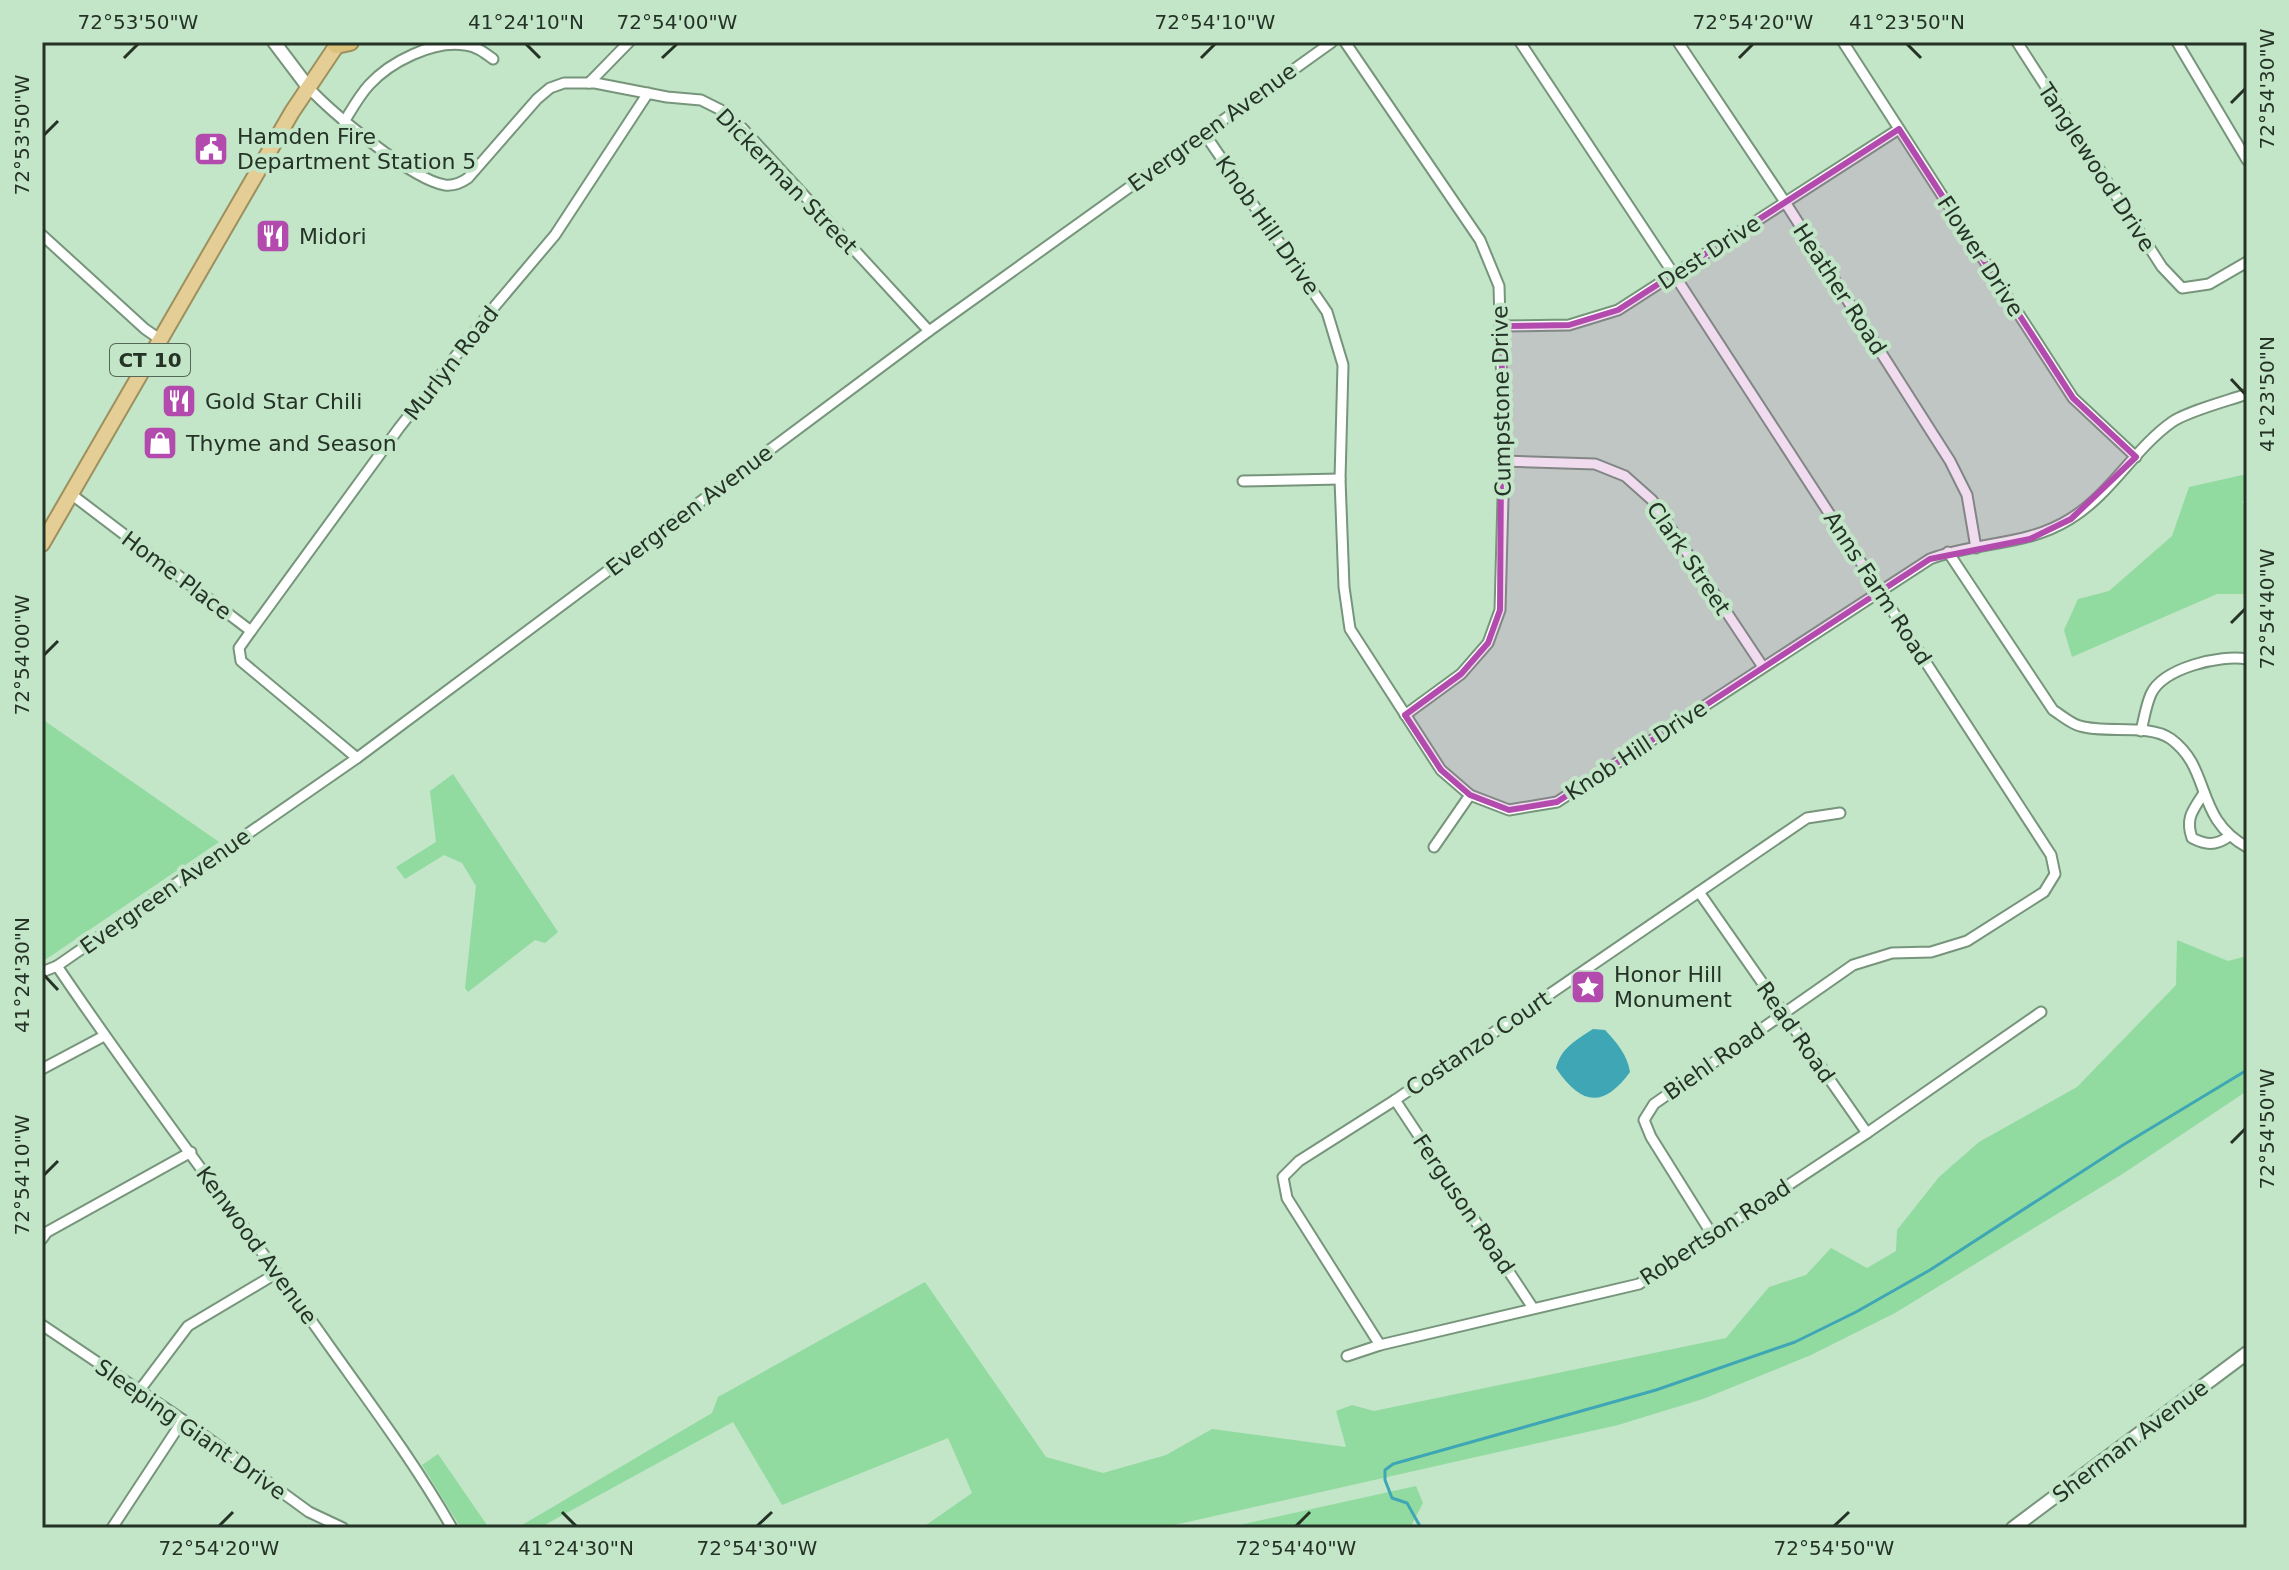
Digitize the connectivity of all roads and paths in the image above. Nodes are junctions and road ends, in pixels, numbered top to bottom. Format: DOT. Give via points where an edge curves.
graph roads {
  1 [pos="274,42"];
  2 [pos="629,42"];
  3 [pos="1332,42"];
  4 [pos="1345,42"];
  5 [pos="1520,42"];
  6 [pos="1678,42"];
  7 [pos="1843,42"];
  8 [pos="2017,42"];
  9 [pos="2177,42"];
  10 [pos="341,43"];
  11 [pos="493,59"];
  12 [pos="589,83"];
  13 [pos="308,87"];
  14 [pos="648,93"];
  15 [pos="344,122"];
  16 [pos="1899,129"];
  17 [pos="1204,133"];
  18 [pos="2247,160"];
  19 [pos="1785,202"];
  20 [pos="42,235"];
  21 [pos="2247,262"];
  22 [pos="1675,276"];
  23 [pos="1502,326"];
  24 [pos="929,331"];
  25 [pos="161,340"];
  26 [pos="2247,394"];
  27 [pos="2136,457"];
  28 [pos="1504,461"];
  29 [pos="1340,479"];
  30 [pos="1243,481"];
  31 [pos="71,494"];
  32 [pos="42,544"];
  33 [pos="1976,548"];
  34 [pos="1948,552"];
  35 [pos="1881,590"];
  36 [pos="251,631"];
  37 [pos="2247,659"];
  38 [pos="1763,667"];
  39 [pos="1405,715"];
  40 [pos="2141,731"];
  41 [pos="357,758"];
  42 [pos="2204,793"];
  43 [pos="1470,795"];
  44 [pos="1840,813"];
  45 [pos="2228,837"];
  46 [pos="1434,847"];
  47 [pos="2247,847"];
  48 [pos="1699,892"];
  49 [pos="57,966"];
  50 [pos="42,972"];
  51 [pos="1782,1012"];
  52 [pos="2041,1012"];
  53 [pos="104,1036"];
  54 [pos="42,1069"];
  55 [pos="1395,1100"];
  56 [pos="1867,1133"];
  57 [pos="191,1152"];
  58 [pos="1713,1236"];
  59 [pos="42,1239"];
  60 [pos="277,1273"];
  61 [pos="1533,1308"];
  62 [pos="42,1325"];
  63 [pos="1380,1345"];
  64 [pos="2247,1353"];
  65 [pos="1347,1356"];
  66 [pos="139,1391"];
  67 [pos="183,1420"];
  68 [pos="112,1528"];
  69 [pos="343,1528"];
  70 [pos="452,1528"];
  71 [pos="2013,1528"];
  1 -- 13 [label="main road"];
  2 -- 12 [label="street"];
  3 -- 17 [label="street, Evergreen Avenue"];
  4 -- 23 [label="street, Cumpstone Drive" via="1480,240 1499,286"];
  5 -- 22 [label="street, Anns Farm Road"];
  6 -- 19 [label="street, Heather Road"];
  7 -- 16 [label="street, Flower Drive"];
  8 -- 21 [label="street, Tanglewood Drive" via="2162,267 2182,288 2209,284"];
  9 -- 18 [label="street"];
  10 -- 13 [label="highway, CT 10"];
  11 -- 15 [label="street" via="463,44 418,53 372,82"];
  12 -- 14 [label="street, Dickerman Street"];
  12 -- 15 [label="street, Dickerman Street" via="564,83 545,91 473,173 455,185 433,181"];
  13 -- 15 [label="street, Dickerman Street"];
  13 -- 25 [label="highway, CT 10"];
  14 -- 24 [label="street, Dickerman Street" via="701,100 728,115"];
  14 -- 36 [label="street, Murlyn Road" via="555,235 399,428"];
  16 -- 19 [label="street, Dest Drive"];
  16 -- 27 [label="street, Flower Drive" via="2073,398"];
  17 -- 24 [label="street, Evergreen Avenue"];
  17 -- 29 [label="street, Knob Hill Drive" via="1327,312 1343,365"];
  19 -- 22 [label="street, Dest Drive"];
  19 -- 33 [label="street, Heather Road" via="1950,461 1967,495"];
  20 -- 25 [label="street"];
  22 -- 23 [label="street, Dest Drive" via="1618,310 1569,325"];
  22 -- 35 [label="street, Anns Farm Road"];
  23 -- 28 [label="street, Cumpstone Drive"];
  24 -- 41 [label="street, Evergreen Avenue"];
  25 -- 31 [label="highway, CT 10"];
  26 -- 27 [label="street, Knob Hill Drive" via="2173,421"];
  27 -- 33 [label="street, Knob Hill Drive" via="2071,519 2030,539"];
  28 -- 38 [label="street, Clark Street" via="1595,464 1625,476 1652,500"];
  28 -- 39 [label="street, Cumpstone Drive" via="1500,610 1488,643 1461,674"];
  29 -- 30 [label="street"];
  29 -- 39 [label="street, Knob Hill Drive" via="1350,629"];
  31 -- 32 [label="highway, CT 10"];
  31 -- 36 [label="street, Home Place"];
  33 -- 34 [label="street, Knob Hill Drive"];
  34 -- 35 [label="street, Knob Hill Drive"];
  34 -- 40 [label="street" via="2053,710 2079,726"];
  35 -- 38 [label="street, Knob Hill Drive"];
  35 -- 51 [label="street, Anns Farm Road" via="2051,855 2055,874 2044,892 1967,941 1853,965"];
  36 -- 41 [label="street, Home Place" via="239,648 241,661"];
  37 -- 40 [label="street" via="2202,661 2172,674 2152,691"];
  38 -- 43 [label="street, Knob Hill Drive" via="1557,802 1509,810"];
  39 -- 43 [label="street, Knob Hill Drive" via="1441,770"];
  40 -- 42 [label="street" via="2169,737 2191,760"];
  41 -- 49 [label="street, Evergreen Avenue"];
  42 -- 45 [label="street"];
  42 -- 45 [label="street" via="2187,826 2192,838 2217,844"];
  43 -- 46 [label="street"];
  44 -- 48 [label="street, Costanzo Court" via="1807,818"];
  45 -- 47 [label="street"];
  48 -- 51 [label="street, Read Road"];
  48 -- 55 [label="street, Costanzo Court"];
  49 -- 50 [label="street, Evergreen Avenue"];
  49 -- 53 [label="street, Kenwood Avenue"];
  51 -- 56 [label="street, Read Road"];
  51 -- 58 [label="street, Biehl Road" via="1654,1104 1644,1120"];
  52 -- 56 [label="street, Robertson Road"];
  53 -- 54 [label="street"];
  53 -- 57 [label="street, Kenwood Avenue"];
  55 -- 61 [label="street, Ferguson Road"];
  55 -- 63 [label="street, Costanzo Court" via="1299,1161 1283,1177 1287,1198"];
  56 -- 58 [label="street, Robertson Road"];
  57 -- 59 [label="street"];
  57 -- 60 [label="street, Kenwood Avenue"];
  58 -- 61 [label="street, Robertson Road" via="1639,1284"];
  60 -- 66 [label="street" via="188,1326"];
  60 -- 70 [label="street, Kenwood Avenue" via="410,1459"];
  61 -- 63 [label="street, Robertson Road"];
  62 -- 66 [label="street, Sleeping Giant Drive"];
  63 -- 65 [label="street, Robertson Road"];
  64 -- 71 [label="main road, Sherman Avenue"];
  66 -- 67 [label="street, Sleeping Giant Drive"];
  67 -- 68 [label="street"];
  67 -- 69 [label="street, Sleeping Giant Drive" via="309,1512"];
}
